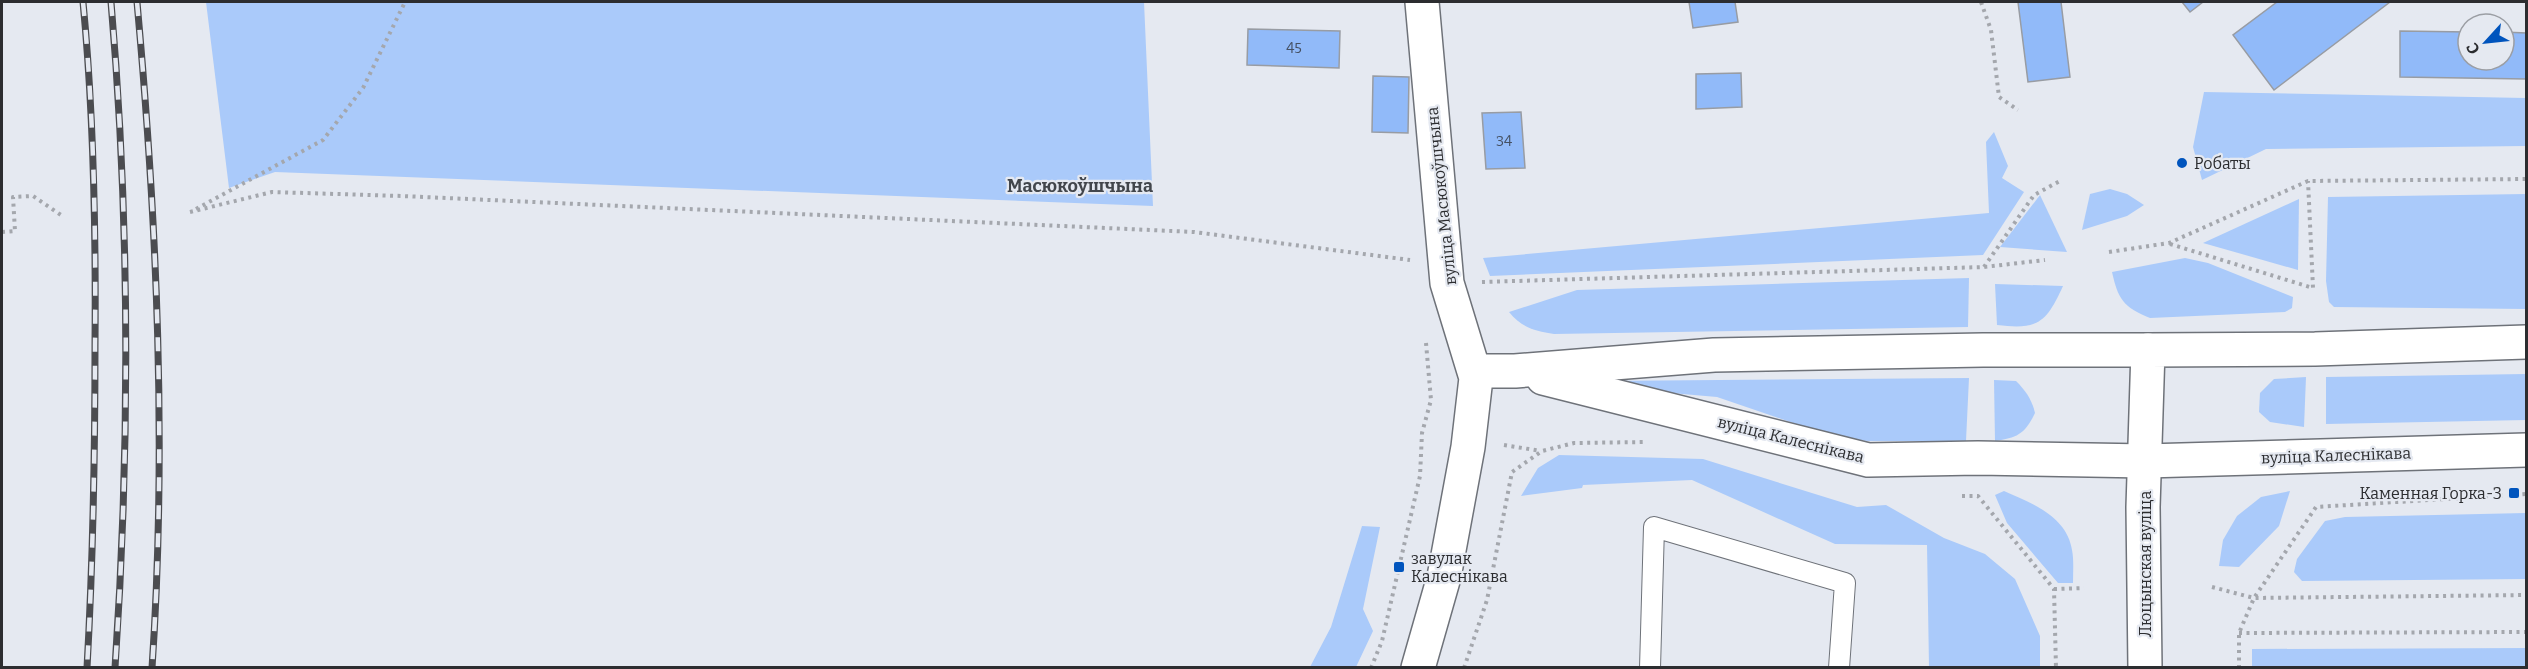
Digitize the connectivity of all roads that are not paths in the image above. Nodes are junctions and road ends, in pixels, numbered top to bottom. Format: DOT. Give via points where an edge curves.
graph roads {
  1 [pos="1422,2"];
  2 [pos="2526,342"];
  3 [pos="2148,351"];
  4 [pos="1475,371"];
  5 [pos="1515,371"];
  6 [pos="2526,450"];
  7 [pos="2146,461"];
  8 [pos="1418,668"];
  9 [pos="1650,668"];
  10 [pos="1839,668"];
  11 [pos="2145,668"];
  1 -- 4 [label="street, вуліца Масюкоўшчына" via="1447,284"];
  2 -- 3 [label="street, вуліца Калеснікава"];
  3 -- 5 [label="street, вуліца Калеснікава" via="1714,355"];
  3 -- 7 [label="street"];
  4 -- 5 [label="street, вуліца Калеснікава"];
  4 -- 8 [label="street, вуліца Масюкоўшчына" via="1469,440 1456,516"];
  5 -- 7 [label="street, вуліца Калеснікава" via="1868,460"];
  6 -- 7 [label="street, вуліца Калеснікава"];
  7 -- 11 [label="street, Люцынская вуліца"];
  9 -- 10 [label="lane" via="1654,527 1845,583"];
}
